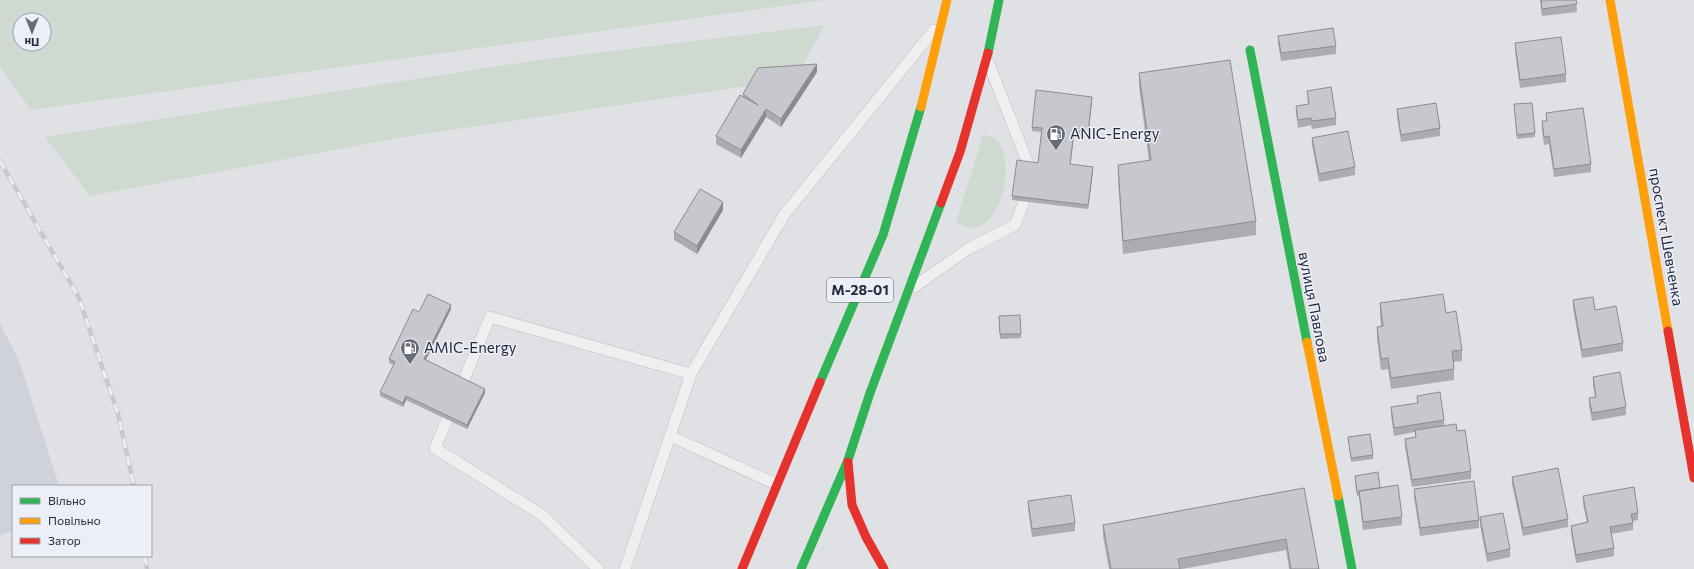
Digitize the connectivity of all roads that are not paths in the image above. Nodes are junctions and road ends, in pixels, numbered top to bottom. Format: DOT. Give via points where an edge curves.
graph roads {
  1 [pos="948,0"];
  2 [pos="999,0"];
  3 [pos="1610,0"];
  4 [pos="944,19"];
  5 [pos="1250,50"];
  6 [pos="987,59"];
  7 [pos="1029,166"];
  8 [pos="1024,201"];
  9 [pos="910,290"];
  10 [pos="691,374"];
  11 [pos="463,382"];
  12 [pos="447,420"];
  13 [pos="670,436"];
  14 [pos="848,460"];
  15 [pos="1694,478"];
  16 [pos="776,484"];
  17 [pos="741,567"];
  18 [pos="598,569"];
  19 [pos="625,569"];
  20 [pos="800,569"];
  21 [pos="884,569"];
  22 [pos="1352,569"];
  1 -- 4 [label="main road, М-28-01"];
  2 -- 6 [label="main road, М-28-01"];
  3 -- 15 [label="main road, проспект Шевченка"];
  4 -- 10 [label="lane" via="784,215"];
  4 -- 16 [label="main road, М-28-01" via="914,135 883,235"];
  5 -- 22 [label="main road, вулиця Павлова"];
  6 -- 7 [label="lane"];
  6 -- 9 [label="main road, М-28-01" via="960,152"];
  8 -- 9 [label="lane" via="1015,225 968,249"];
  9 -- 14 [label="main road, М-28-01" via="870,393"];
  10 -- 11 [label="lane" via="490,317"];
  10 -- 13 [label="lane"];
  12 -- 18 [label="lane" via="435,448 542,515"];
  13 -- 16 [label="lane"];
  13 -- 19 [label="lane"];
  14 -- 20 [label="main road, М-28-01"];
  14 -- 21 [label="main road" via="852,505"];
  16 -- 17 [label="main road, М-28-01"];
}
